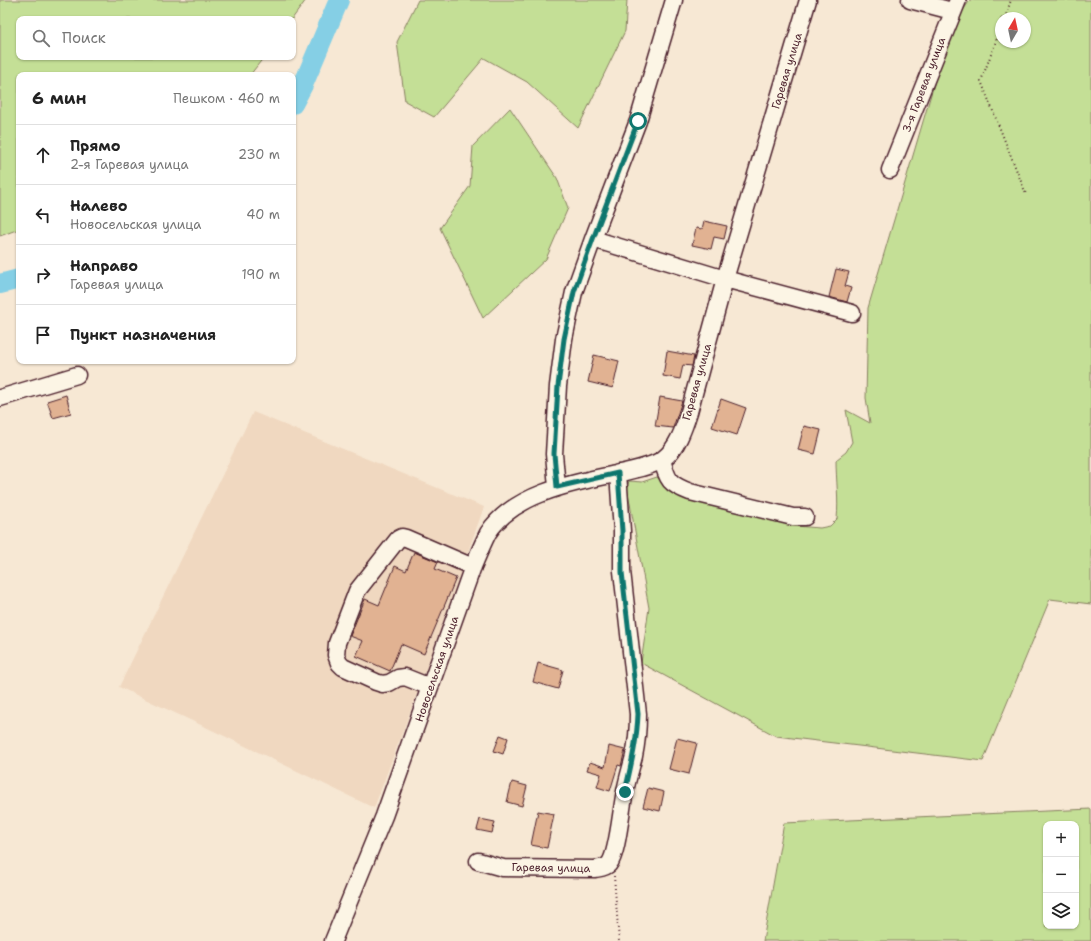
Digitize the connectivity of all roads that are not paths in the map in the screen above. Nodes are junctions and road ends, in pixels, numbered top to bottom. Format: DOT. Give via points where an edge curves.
graph roads {
  1 [pos="674,0"];
  2 [pos="808,0"];
  3 [pos="910,0"];
  4 [pos="955,6"];
  5 [pos="890,170"];
  6 [pos="593,239"];
  7 [pos="725,279"];
  8 [pos="852,313"];
  9 [pos="77,375"];
  10 [pos="0,398"];
  11 [pos="662,460"];
  12 [pos="618,473"];
  13 [pos="557,487"];
  14 [pos="805,517"];
  15 [pos="473,567"];
  16 [pos="430,687"];
  17 [pos="478,861"];
  18 [pos="333,941"];
  1 -- 6 [label="street" via="638,121"];
  2 -- 7 [label="street, Гаревая улица"];
  3 -- 4 [label="street"];
  4 -- 5 [label="street, 3-я Гаревая улица"];
  6 -- 7 [label="street"];
  6 -- 13 [label="street" via="574,292 564,339 554,454"];
  7 -- 8 [label="street"];
  7 -- 11 [label="street, Гаревая улица" via="689,412 676,442"];
  9 -- 10 [label="street"];
  11 -- 12 [label="street"];
  11 -- 14 [label="street" via="671,482 690,492 786,515"];
  12 -- 13 [label="street, Новосельская улица"];
  12 -- 17 [label="street, Гаревая улица" via="622,572 638,732 613,856 604,868 595,869 503,868"];
  13 -- 15 [label="street, Новосельская улица" via="526,501 498,522 489,532"];
  15 -- 16 [label="street, Новосельская улица"];
  15 -- 16 [label="street" via="406,538 398,539 357,591 337,643 336,655 339,663 352,672 382,684 405,677"];
  16 -- 18 [label="street, Новосельская улица" via="384,816"];
}
